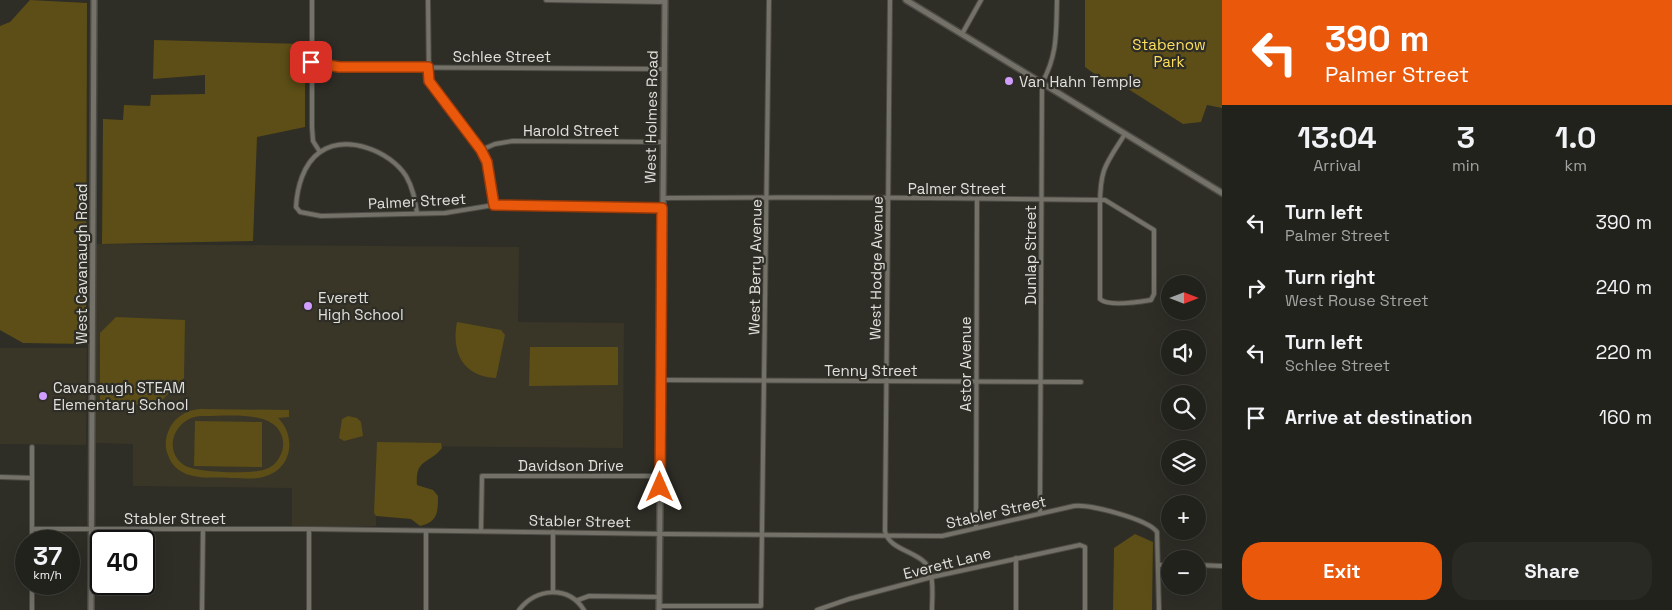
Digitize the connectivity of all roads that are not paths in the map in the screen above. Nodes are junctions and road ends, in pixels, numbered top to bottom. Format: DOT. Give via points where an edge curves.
graph roads {
  1 [pos="94,0"];
  2 [pos="312,0"];
  3 [pos="428,0"];
  4 [pos="546,0"];
  5 [pos="769,0"];
  6 [pos="890,0"];
  7 [pos="906,0"];
  8 [pos="981,0"];
  9 [pos="1057,0"];
  10 [pos="665,1"];
  11 [pos="962,34"];
  12 [pos="311,62"];
  13 [pos="428,67"];
  14 [pos="664,68"];
  15 [pos="1042,83"];
  16 [pos="1125,134"];
  17 [pos="663,142"];
  18 [pos="481,150"];
  19 [pos="320,152"];
  20 [pos="1222,193"];
  21 [pos="663,198"];
  22 [pos="767,199"];
  23 [pos="888,200"];
  24 [pos="977,200"];
  25 [pos="1041,200"];
  26 [pos="1100,200"];
  27 [pos="494,205"];
  28 [pos="662,208"];
  29 [pos="417,213"];
  30 [pos="660,380"];
  31 [pos="886,381"];
  32 [pos="765,382"];
  33 [pos="976,382"];
  34 [pos="1040,382"];
  35 [pos="1081,382"];
  36 [pos="32,447"];
  37 [pos="660,476"];
  38 [pos="0,477"];
  39 [pos="32,478"];
  40 [pos="1040,513"];
  41 [pos="32,528"];
  42 [pos="92,528"];
  43 [pos="309,528"];
  44 [pos="976,528"];
  45 [pos="203,529"];
  46 [pos="426,531"];
  47 [pos="481,531"];
  48 [pos="553,532"];
  49 [pos="660,534"];
  50 [pos="762,535"];
  51 [pos="886,535"];
  52 [pos="1016,558"];
  53 [pos="1159,565"];
  54 [pos="1206,566"];
  55 [pos="1222,566"];
  56 [pos="932,577"];
  57 [pos="553,592"];
  58 [pos="32,595"];
  59 [pos="659,597"];
  60 [pos="578,600"];
  61 [pos="659,608"];
  62 [pos="32,610"];
  63 [pos="91,610"];
  64 [pos="202,610"];
  65 [pos="309,610"];
  66 [pos="426,610"];
  67 [pos="520,610"];
  68 [pos="584,610"];
  69 [pos="817,610"];
  70 [pos="932,610"];
  71 [pos="1016,610"];
  72 [pos="1085,610"];
  73 [pos="1159,610"];
  1 -- 42 [label="street, West Cavanaugh Road"];
  2 -- 12 [label="street"];
  3 -- 13 [label="street"];
  4 -- 10 [label="street"];
  5 -- 22 [label="street, West Berry Avenue"];
  6 -- 23 [label="street, West Hodge Avenue"];
  7 -- 11 [label="street"];
  8 -- 11 [label="street"];
  9 -- 15 [label="street, Dunlap Street" via="1056,50"];
  10 -- 14 [label="street, West Holmes Road"];
  11 -- 15 [label="street"];
  12 -- 13 [label="street, Schlee Street" via="339,67"];
  12 -- 19 [label="street" via="313,141"];
  13 -- 14 [label="street, Schlee Street"];
  13 -- 18 [label="street" via="429,81"];
  14 -- 17 [label="street, West Holmes Road"];
  15 -- 16 [label="street"];
  15 -- 25 [label="street, Dunlap Street"];
  16 -- 20 [label="street"];
  16 -- 26 [label="street" via="1103,169"];
  17 -- 18 [label="street, Harold Street" via="513,141"];
  17 -- 21 [label="street, West Holmes Road"];
  18 -- 27 [label="street" via="487,162"];
  19 -- 29 [label="street" via="338,146 358,145 384,156 406,175"];
  19 -- 29 [label="street, Palmer Street" via="300,180 296,207 300,212 321,216"];
  21 -- 22 [label="street, Palmer Street"];
  21 -- 28 [label="street, West Holmes Road"];
  22 -- 23 [label="street, Palmer Street"];
  22 -- 32 [label="street, West Berry Avenue"];
  23 -- 24 [label="street, Palmer Street"];
  23 -- 31 [label="street, West Hodge Avenue"];
  24 -- 25 [label="street, Palmer Street"];
  24 -- 33 [label="street, Astor Avenue"];
  25 -- 26 [label="street, Palmer Street"];
  25 -- 34 [label="street, Dunlap Street"];
  26 -- 26 [label="street, Palmer Street" via="1154,230 1153,298 1138,303 1102,302 1100,299"];
  27 -- 28 [label="street, Palmer Street"];
  27 -- 29 [label="street, Palmer Street" via="445,213"];
  28 -- 30 [label="street, West Holmes Road"];
  30 -- 32 [label="street, Tenny Street"];
  30 -- 37 [label="street, West Holmes Road"];
  31 -- 32 [label="street, Tenny Street"];
  31 -- 33 [label="street, Tenny Street"];
  31 -- 51 [label="street, West Hodge Avenue"];
  32 -- 50 [label="street, West Berry Avenue"];
  33 -- 34 [label="street, Tenny Street"];
  33 -- 44 [label="street, Astor Avenue"];
  34 -- 35 [label="street, Tenny Street"];
  34 -- 40 [label="street, Dunlap Street"];
  36 -- 39 [label="street"];
  37 -- 47 [label="street, Davidson Drive" via="482,476"];
  37 -- 49 [label="street, West Holmes Road"];
  38 -- 39 [label="street"];
  39 -- 41 [label="street"];
  40 -- 44 [label="street, Stabler Street"];
  40 -- 53 [label="street, Stabler Street" via="1086,505 1151,526 1159,535"];
  41 -- 42 [label="street, Stabler Street"];
  42 -- 45 [label="street, Stabler Street"];
  42 -- 63 [label="street, West Cavanaugh Road"];
  43 -- 45 [label="street, Stabler Street"];
  43 -- 46 [label="street, Stabler Street"];
  43 -- 65 [label="street"];
  44 -- 51 [label="street, Stabler Street" via="942,536"];
  45 -- 64 [label="street"];
  46 -- 47 [label="street, Stabler Street"];
  46 -- 66 [label="street"];
  47 -- 48 [label="street, Stabler Street"];
  48 -- 49 [label="street, Stabler Street"];
  48 -- 57 [label="street"];
  49 -- 50 [label="street, Stabler Street"];
  49 -- 59 [label="street, West Holmes Road"];
  50 -- 51 [label="street, Stabler Street"];
  50 -- 61 [label="street, West Berry Avenue" via="761,606"];
  51 -- 56 [label="street" via="891,542 928,565"];
  52 -- 56 [label="street, Everett Lane"];
  52 -- 71 [label="street"];
  52 -- 72 [label="street, Everett Lane" via="1083,545"];
  53 -- 73 [label="street"];
  54 -- 55 [label="street"];
  56 -- 69 [label="street, Everett Lane"];
  56 -- 70 [label="street"];
  57 -- 60 [label="street"];
  57 -- 67 [label="street" via="536,594"];
  58 -- 62 [label="street"];
  59 -- 60 [label="street" via="589,596"];
  59 -- 61 [label="street, West Holmes Road"];
  60 -- 68 [label="street"];
}
